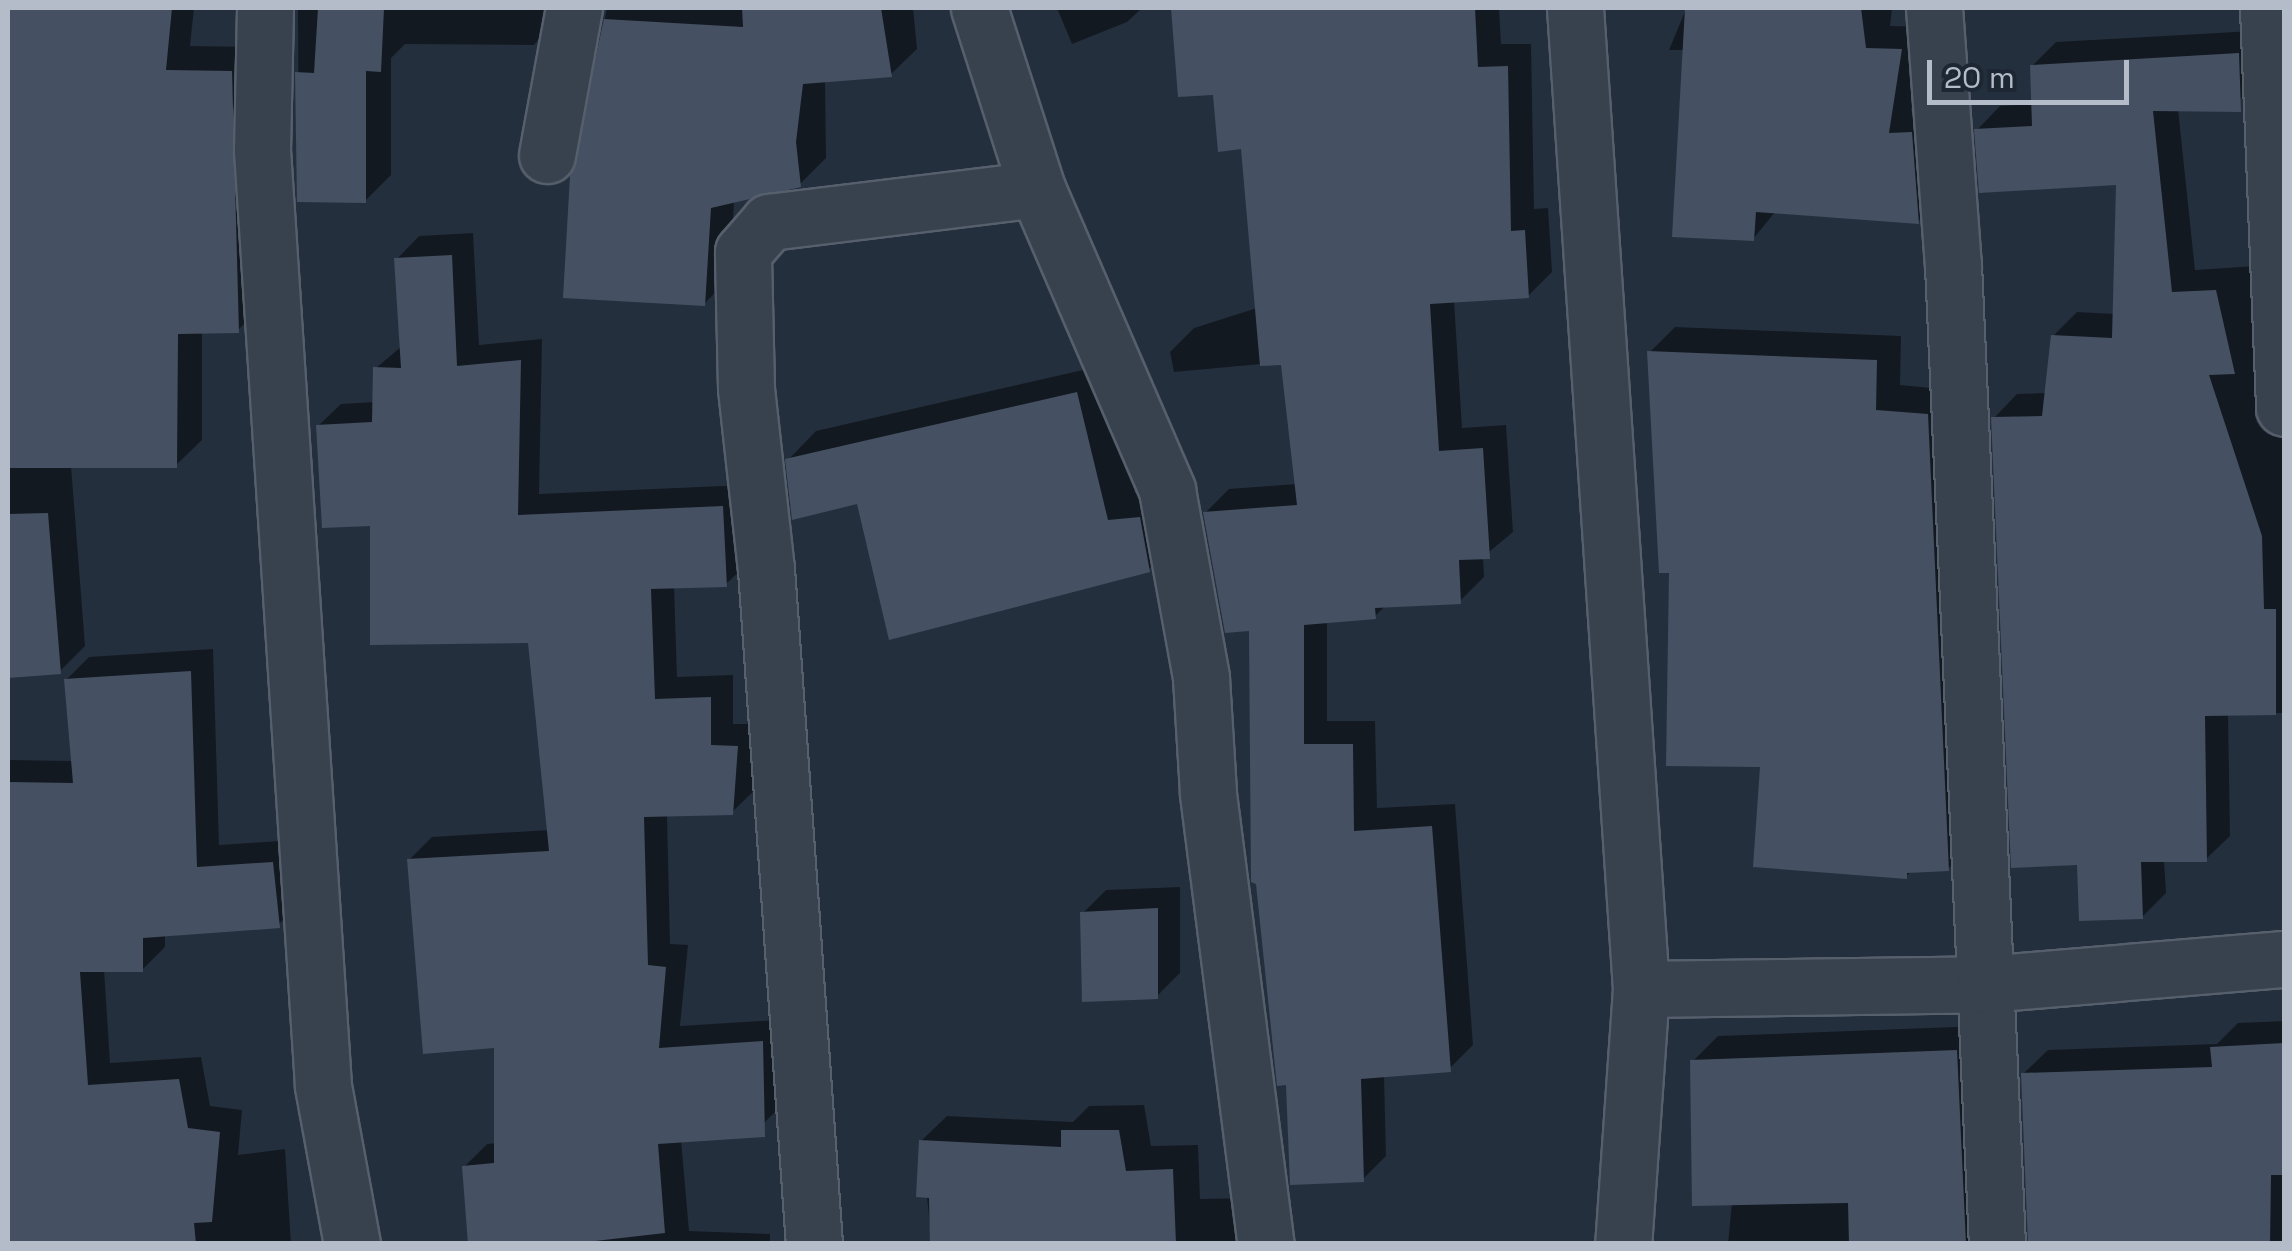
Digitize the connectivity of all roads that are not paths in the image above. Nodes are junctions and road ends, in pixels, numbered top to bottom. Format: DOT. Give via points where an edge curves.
graph roads {
  1 [pos="265,8"];
  2 [pos="574,8"];
  3 [pos="979,8"];
  4 [pos="1575,8"];
  5 [pos="1934,8"];
  6 [pos="2268,8"];
  7 [pos="547,155"];
  8 [pos="1037,188"];
  9 [pos="2284,408"];
  10 [pos="2284,959"];
  11 [pos="1985,984"];
  12 [pos="1640,989"];
  13 [pos="352,1244"];
  14 [pos="814,1244"];
  15 [pos="1266,1244"];
  16 [pos="1623,1244"];
  17 [pos="1997,1244"];
  1 -- 13 [label="street" via="262,150 323,1086"];
  2 -- 7 [label="street"];
  3 -- 8 [label="street"];
  4 -- 12 [label="street"];
  5 -- 11 [label="street" via="1953,265"];
  6 -- 9 [label="street"];
  8 -- 14 [label="street" via="770,222 743,252 746,388 766,570"];
  8 -- 15 [label="street" via="1168,490 1202,678 1208,794"];
  10 -- 11 [label="street"];
  11 -- 12 [label="street"];
  11 -- 17 [label="street"];
  12 -- 16 [label="street"];
}
